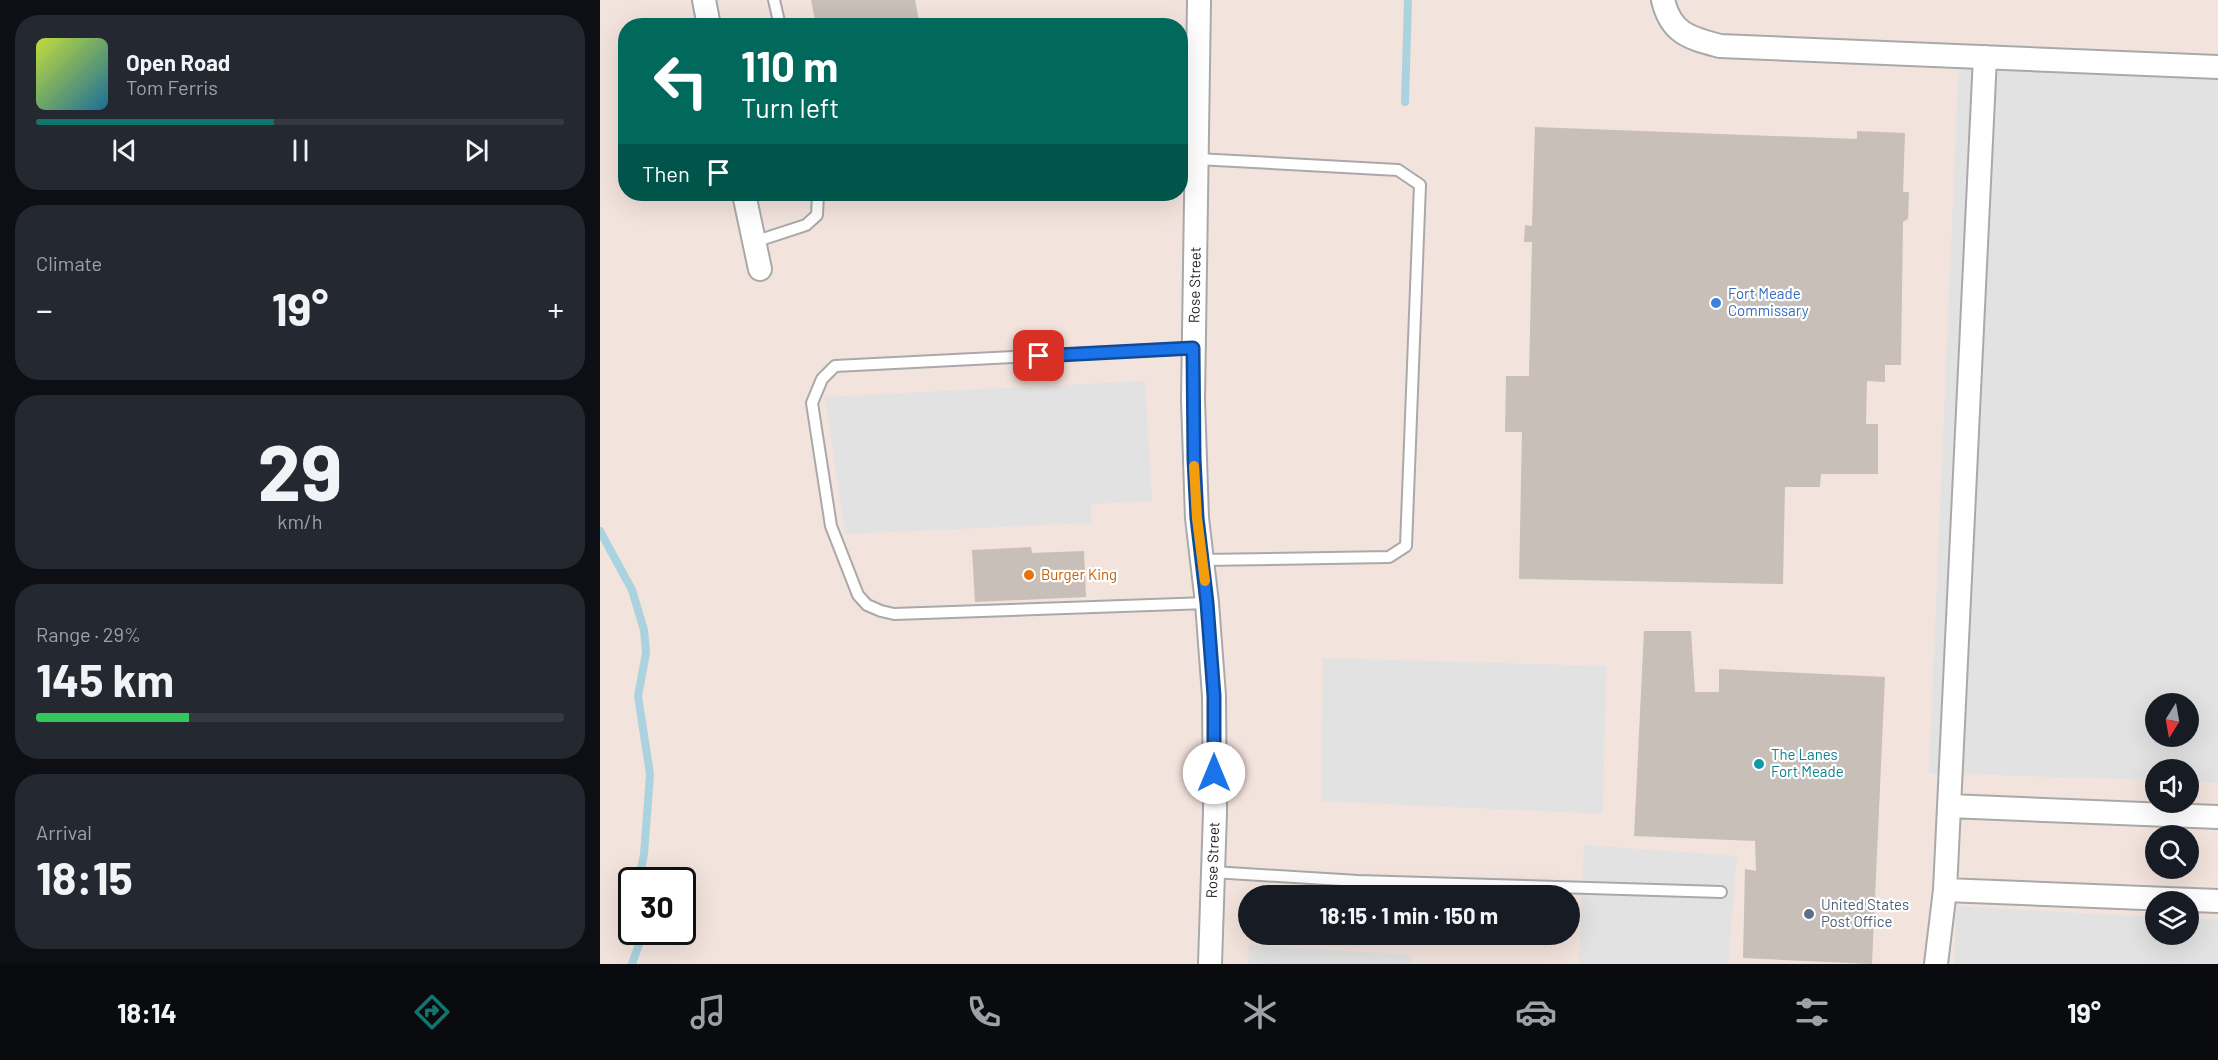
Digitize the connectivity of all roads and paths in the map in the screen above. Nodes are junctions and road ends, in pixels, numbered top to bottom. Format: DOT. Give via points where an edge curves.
graph roads {
  1 [pos="704,0"];
  2 [pos="774,0"];
  3 [pos="1200,0"];
  4 [pos="1663,0"];
  5 [pos="707,18"];
  6 [pos="778,18"];
  7 [pos="1985,57"];
  8 [pos="2218,68"];
  9 [pos="1197,159"];
  10 [pos="745,201"];
  11 [pos="818,201"];
  12 [pos="754,242"];
  13 [pos="760,269"];
  14 [pos="1193,348"];
  15 [pos="1202,560"];
  16 [pos="1207,603"];
  17 [pos="1949,806"];
  18 [pos="2218,817"];
  19 [pos="1213,872"];
  20 [pos="1945,890"];
  21 [pos="1721,892"];
  22 [pos="2218,901"];
  23 [pos="1210,964"];
  24 [pos="1936,964"];
  1 -- 5 [label="street"];
  2 -- 6 [label="lane"];
  3 -- 9 [label="street, Rose Street"];
  4 -- 7 [label="street" via="1667,15 1688,38 1720,46"];
  7 -- 8 [label="street"];
  7 -- 17 [label="street"];
  9 -- 14 [label="street, Rose Street"];
  9 -- 15 [label="lane" via="1398,170 1420,185 1406,546 1389,557"];
  10 -- 12 [label="street"];
  11 -- 12 [label="lane" via="817,215 806,225"];
  12 -- 13 [label="street"];
  14 -- 15 [label="street, Rose Street" via="1194,459"];
  14 -- 16 [label="lane" via="835,366 822,379 812,403 831,526 858,595 867,605 894,614"];
  15 -- 16 [label="street, Rose Street"];
  16 -- 19 [label="street, Rose Street" via="1214,696"];
  17 -- 18 [label="street"];
  17 -- 20 [label="street"];
  19 -- 21 [label="lane" via="1358,881"];
  19 -- 23 [label="street, Rose Street"];
  20 -- 22 [label="street"];
  20 -- 24 [label="street"];
}
